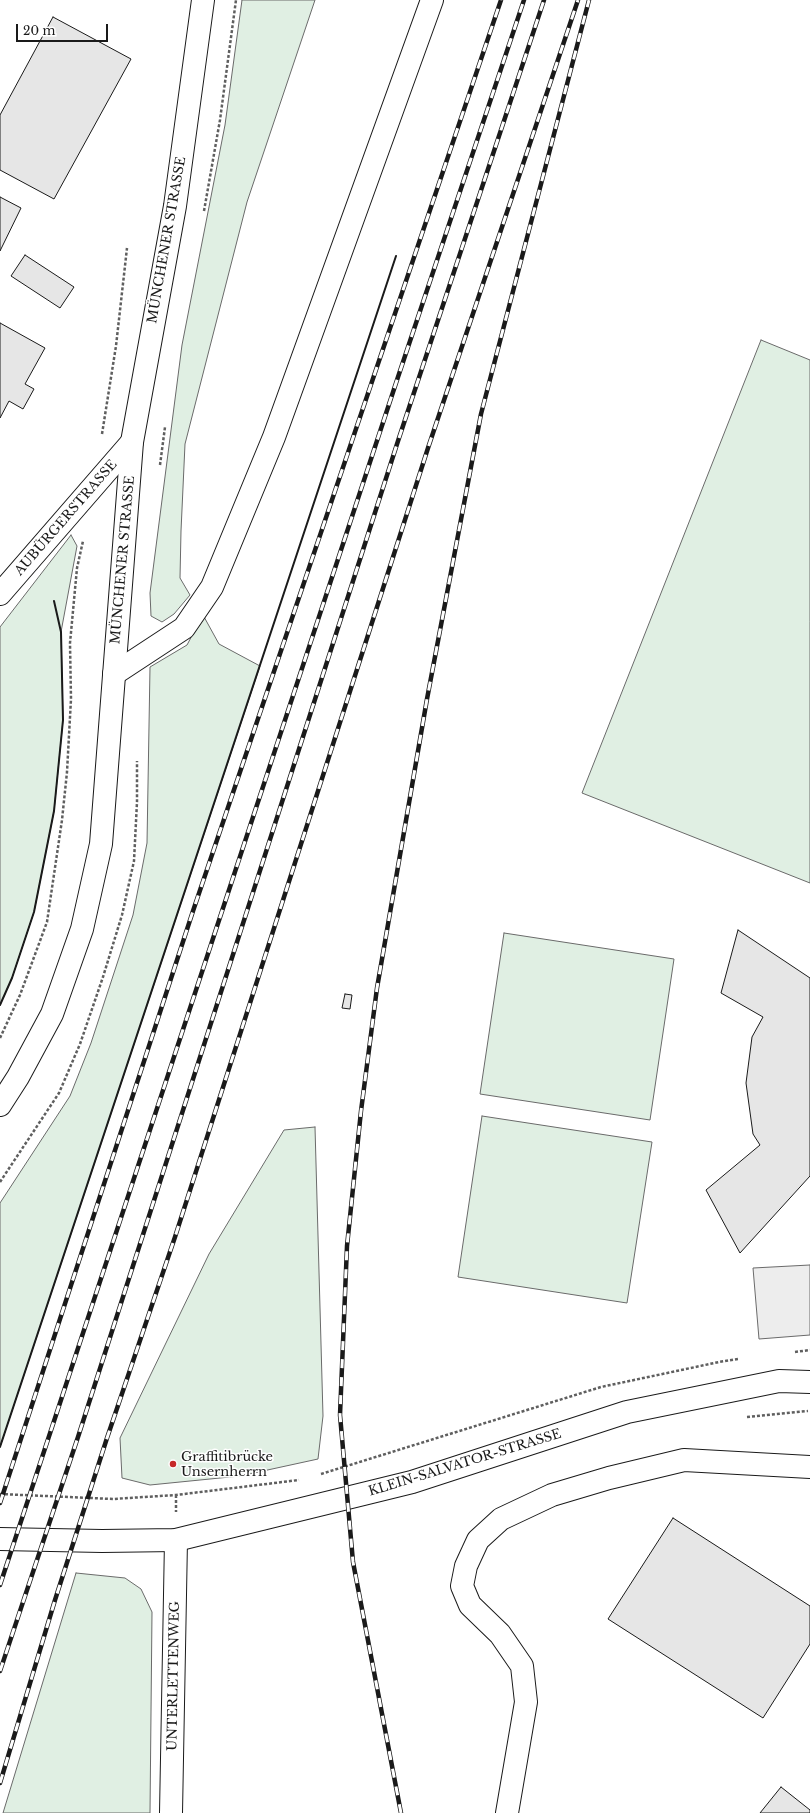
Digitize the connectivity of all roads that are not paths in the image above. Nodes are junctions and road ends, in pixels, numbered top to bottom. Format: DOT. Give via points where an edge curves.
graph roads {
  1 [pos="203,0"];
  2 [pos="432,0"];
  3 [pos="132,442"];
  4 [pos="0,594"];
  5 [pos="114,674"];
  6 [pos="0,1105"];
  7 [pos="810,1382"];
  8 [pos="810,1467"];
  9 [pos="0,1539"];
  10 [pos="176,1540"];
  11 [pos="171,1813"];
  12 [pos="507,1813"];
  1 -- 3 [label="main road, MÜNCHENER STRASSE" via="175,206"];
  2 -- 5 [label="main road" via="274,437 212,588 184,628"];
  3 -- 4 [label="main road, AUBÜRGERSTRASSE"];
  3 -- 5 [label="main road, MÜNCHENER STRASSE"];
  5 -- 6 [label="main road, MÜNCHENER STRASSE" via="101,844 82,929 52,1014 18,1078"];
  7 -- 10 [label="main road, KLEIN-SALVATOR-STRASSE" via="779,1381 627,1412 412,1482"];
  8 -- 12 [label="main road" via="684,1460 608,1478 552,1495 501,1519 478,1540 466,1566 462,1586 470,1605 500,1634 522,1666 526,1702"];
  9 -- 10 [label="main road, KLEIN-SALVATOR-STRASSE"];
  10 -- 11 [label="main road, UNTERLETTENWEG"];
}
